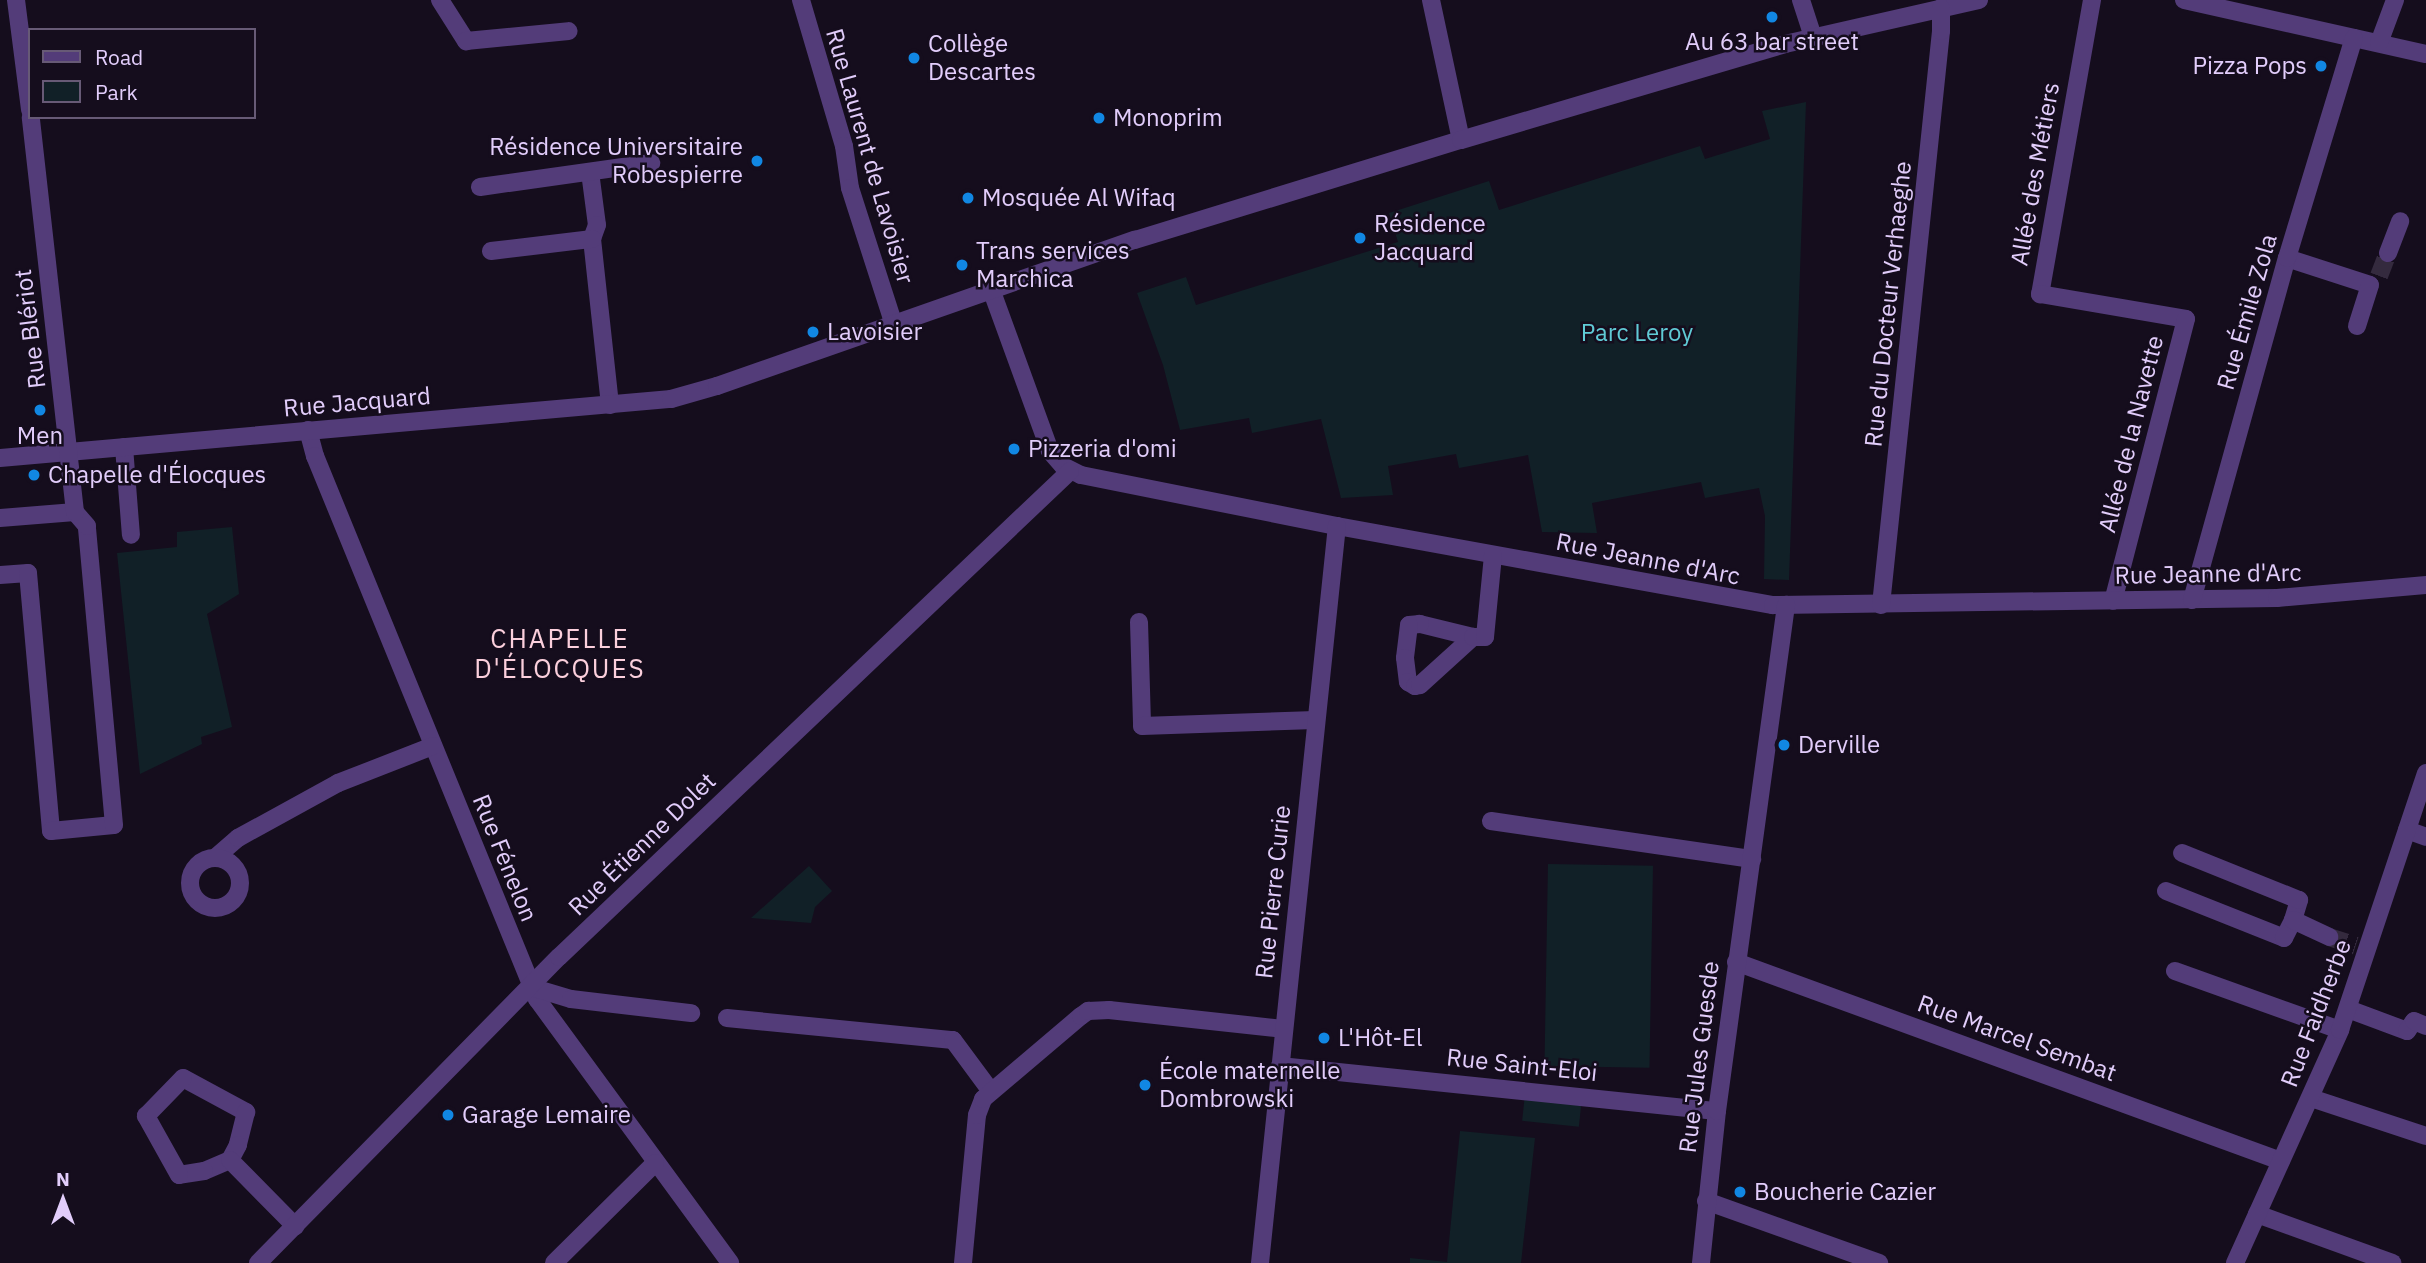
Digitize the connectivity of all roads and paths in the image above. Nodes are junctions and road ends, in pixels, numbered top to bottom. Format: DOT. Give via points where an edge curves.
graph roads {
  1 [pos="16,0"];
  2 [pos="440,0"];
  3 [pos="801,0"];
  4 [pos="1431,0"];
  5 [pos="1801,0"];
  6 [pos="1979,0"];
  7 [pos="2092,0"];
  8 [pos="2184,0"];
  9 [pos="2395,0"];
  10 [pos="2228,5"];
  11 [pos="1941,8"];
  12 [pos="569,31"];
  13 [pos="1813,37"];
  14 [pos="2354,38"];
  15 [pos="2379,43"];
  16 [pos="2426,54"];
  17 [pos="28,94"];
  18 [pos="31,119"];
  19 [pos="1461,140"];
  20 [pos="651,163"];
  21 [pos="590,172"];
  22 [pos="480,187"];
  23 [pos="2400,221"];
  24 [pos="592,239"];
  25 [pos="491,251"];
  26 [pos="2388,253"];
  27 [pos="2287,258"];
  28 [pos="991,289"];
  29 [pos="2186,319"];
  30 [pos="894,325"];
  31 [pos="2357,326"];
  32 [pos="610,405"];
  33 [pos="308,430"];
  34 [pos="124,447"];
  35 [pos="69,452"];
  36 [pos="0,458"];
  37 [pos="1070,471"];
  38 [pos="75,512"];
  39 [pos="0,518"];
  40 [pos="1337,526"];
  41 [pos="131,535"];
  42 [pos="1493,555"];
  43 [pos="0,575"];
  44 [pos="2426,585"];
  45 [pos="2192,600"];
  46 [pos="2113,601"];
  47 [pos="1786,605"];
  48 [pos="1881,605"];
  49 [pos="1139,622"];
  50 [pos="1473,637"];
  51 [pos="1315,720"];
  52 [pos="433,746"];
  53 [pos="2426,773"];
  54 [pos="1491,821"];
  55 [pos="2407,830"];
  56 [pos="2426,837"];
  57 [pos="2182,853"];
  58 [pos="216,858"];
  59 [pos="1752,859"];
  60 [pos="2166,891"];
  61 [pos="2293,920"];
  62 [pos="2329,937"];
  63 [pos="1736,962"];
  64 [pos="2175,971"];
  65 [pos="531,987"];
  66 [pos="2348,1009"];
  67 [pos="691,1013"];
  68 [pos="727,1018"];
  69 [pos="2426,1026"];
  70 [pos="1283,1029"];
  71 [pos="2340,1030"];
  72 [pos="1280,1066"];
  73 [pos="990,1090"];
  74 [pos="2311,1098"];
  75 [pos="1717,1111"];
  76 [pos="2426,1136"];
  77 [pos="230,1160"];
  78 [pos="2281,1161"];
  79 [pos="655,1163"];
  80 [pos="1706,1201"];
  81 [pos="2258,1214"];
  82 [pos="295,1226"];
  83 [pos="258,1263"];
  84 [pos="554,1263"];
  85 [pos="730,1263"];
  86 [pos="963,1263"];
  87 [pos="1260,1263"];
  88 [pos="1701,1263"];
  89 [pos="1880,1263"];
  90 [pos="2235,1263"];
  91 [pos="2392,1263"];
  1 -- 17 [label="street"];
  2 -- 12 [label="street" via="466,41"];
  3 -- 30 [label="street, Rue Laurent de Lavoisier" via="844,146 850,188"];
  4 -- 19 [label="street"];
  5 -- 13 [label="street"];
  6 -- 11 [label="street, Rue Jacquard"];
  7 -- 29 [label="street, Allée des Métiers" via="2040,294"];
  8 -- 10 [label="street"];
  9 -- 15 [label="street"];
  10 -- 14 [label="street"];
  11 -- 13 [label="street, Rue Jacquard"];
  11 -- 48 [label="street, Rue du Docteur Verhaeghe"];
  13 -- 19 [label="street, Rue Jacquard"];
  14 -- 15 [label="street"];
  14 -- 27 [label="street, Rue Émile Zola"];
  15 -- 16 [label="street"];
  18 -- 35 [label="street, Rue Blériot"];
  19 -- 28 [label="street, Rue Jacquard"];
  20 -- 21 [label="street"];
  21 -- 22 [label="street"];
  21 -- 24 [label="street" via="597,225"];
  23 -- 26 [label="street"];
  24 -- 25 [label="street"];
  24 -- 32 [label="street"];
  27 -- 31 [label="street" via="2375,280"];
  27 -- 45 [label="street, Rue Émile Zola"];
  28 -- 30 [label="street, Rue Jacquard"];
  28 -- 37 [label="street" via="1045,440"];
  29 -- 46 [label="street, Allée de la Navette"];
  30 -- 32 [label="street, Rue Jacquard" via="718,386 671,399"];
  32 -- 33 [label="street, Rue Jacquard"];
  33 -- 34 [label="street, Rue Jacquard"];
  33 -- 52 [label="street, Rue Fénelon"];
  34 -- 35 [label="street, Rue Jacquard"];
  34 -- 41 [label="street"];
  35 -- 36 [label="street, Rue Jacquard"];
  35 -- 38 [label="street, Rue Blériot"];
  37 -- 40 [label="street, Rue Jeanne d'Arc"];
  37 -- 65 [label="street, Rue Étienne Dolet"];
  38 -- 39 [label="street"];
  38 -- 43 [label="street, Rue Blériot" via="87,526 114,825 51,831 27,573"];
  40 -- 42 [label="street, Rue Jeanne d'Arc"];
  40 -- 51 [label="street, Rue Pierre Curie"];
  42 -- 47 [label="street, Rue Jeanne d'Arc" via="1743,602"];
  42 -- 50 [label="street" via="1485,637"];
  44 -- 45 [label="street, Rue Jeanne d'Arc" via="2316,596"];
  45 -- 46 [label="street, Rue Jeanne d'Arc"];
  46 -- 48 [label="street, Rue Jeanne d'Arc"];
  47 -- 48 [label="street, Rue Jeanne d'Arc"];
  47 -- 59 [label="street, Rue Jules Guesde"];
  49 -- 51 [label="street" via="1142,726"];
  51 -- 70 [label="street, Rue Pierre Curie"];
  52 -- 58 [label="street" via="338,783 238,838"];
  52 -- 65 [label="street, Rue Fénelon"];
  53 -- 55 [label="street, Rue Faidherbe"];
  54 -- 59 [label="street"];
  55 -- 56 [label="street"];
  55 -- 66 [label="street, Rue Faidherbe" via="2362,948"];
  57 -- 61 [label="street" via="2299,900"];
  59 -- 63 [label="street, Rue Jules Guesde"];
  60 -- 61 [label="street" via="2284,938"];
  61 -- 62 [label="street"];
  63 -- 75 [label="street, Rue Jules Guesde"];
  63 -- 78 [label="street, Rue Marcel Sembat"];
  64 -- 71 [label="street"];
  65 -- 67 [label="street" via="570,999"];
  65 -- 79 [label="street, Rue Fénelon" via="552,1023"];
  65 -- 82 [label="street, Rue Étienne Dolet"];
  66 -- 69 [label="street" via="2407,1031 2414,1021"];
  66 -- 71 [label="street, Rue Faidherbe"];
  68 -- 73 [label="street" via="953,1040"];
  70 -- 72 [label="street, Rue Pierre Curie"];
  70 -- 73 [label="street" via="1099,1009 1081,1016"];
  71 -- 74 [label="street, Rue Faidherbe"];
  72 -- 75 [label="street, Rue Saint-Eloi"];
  72 -- 87 [label="street, Rue Pierre Curie"];
  73 -- 86 [label="street" via="977,1115"];
  74 -- 76 [label="street"];
  74 -- 78 [label="street, Rue Faidherbe"];
  75 -- 80 [label="street, Rue Jules Guesde"];
  77 -- 77 [label="street" via="179,1175 146,1116 183,1078 246,1112"];
  77 -- 82 [label="street"];
  78 -- 81 [label="street, Rue Faidherbe"];
  79 -- 84 [label="street"];
  79 -- 85 [label="street, Rue Fénelon"];
  80 -- 88 [label="street, Rue Jules Guesde"];
  80 -- 89 [label="street"];
  81 -- 90 [label="street, Rue Faidherbe"];
  81 -- 91 [label="street"];
  82 -- 83 [label="street, Rue Étienne Dolet"];
}
